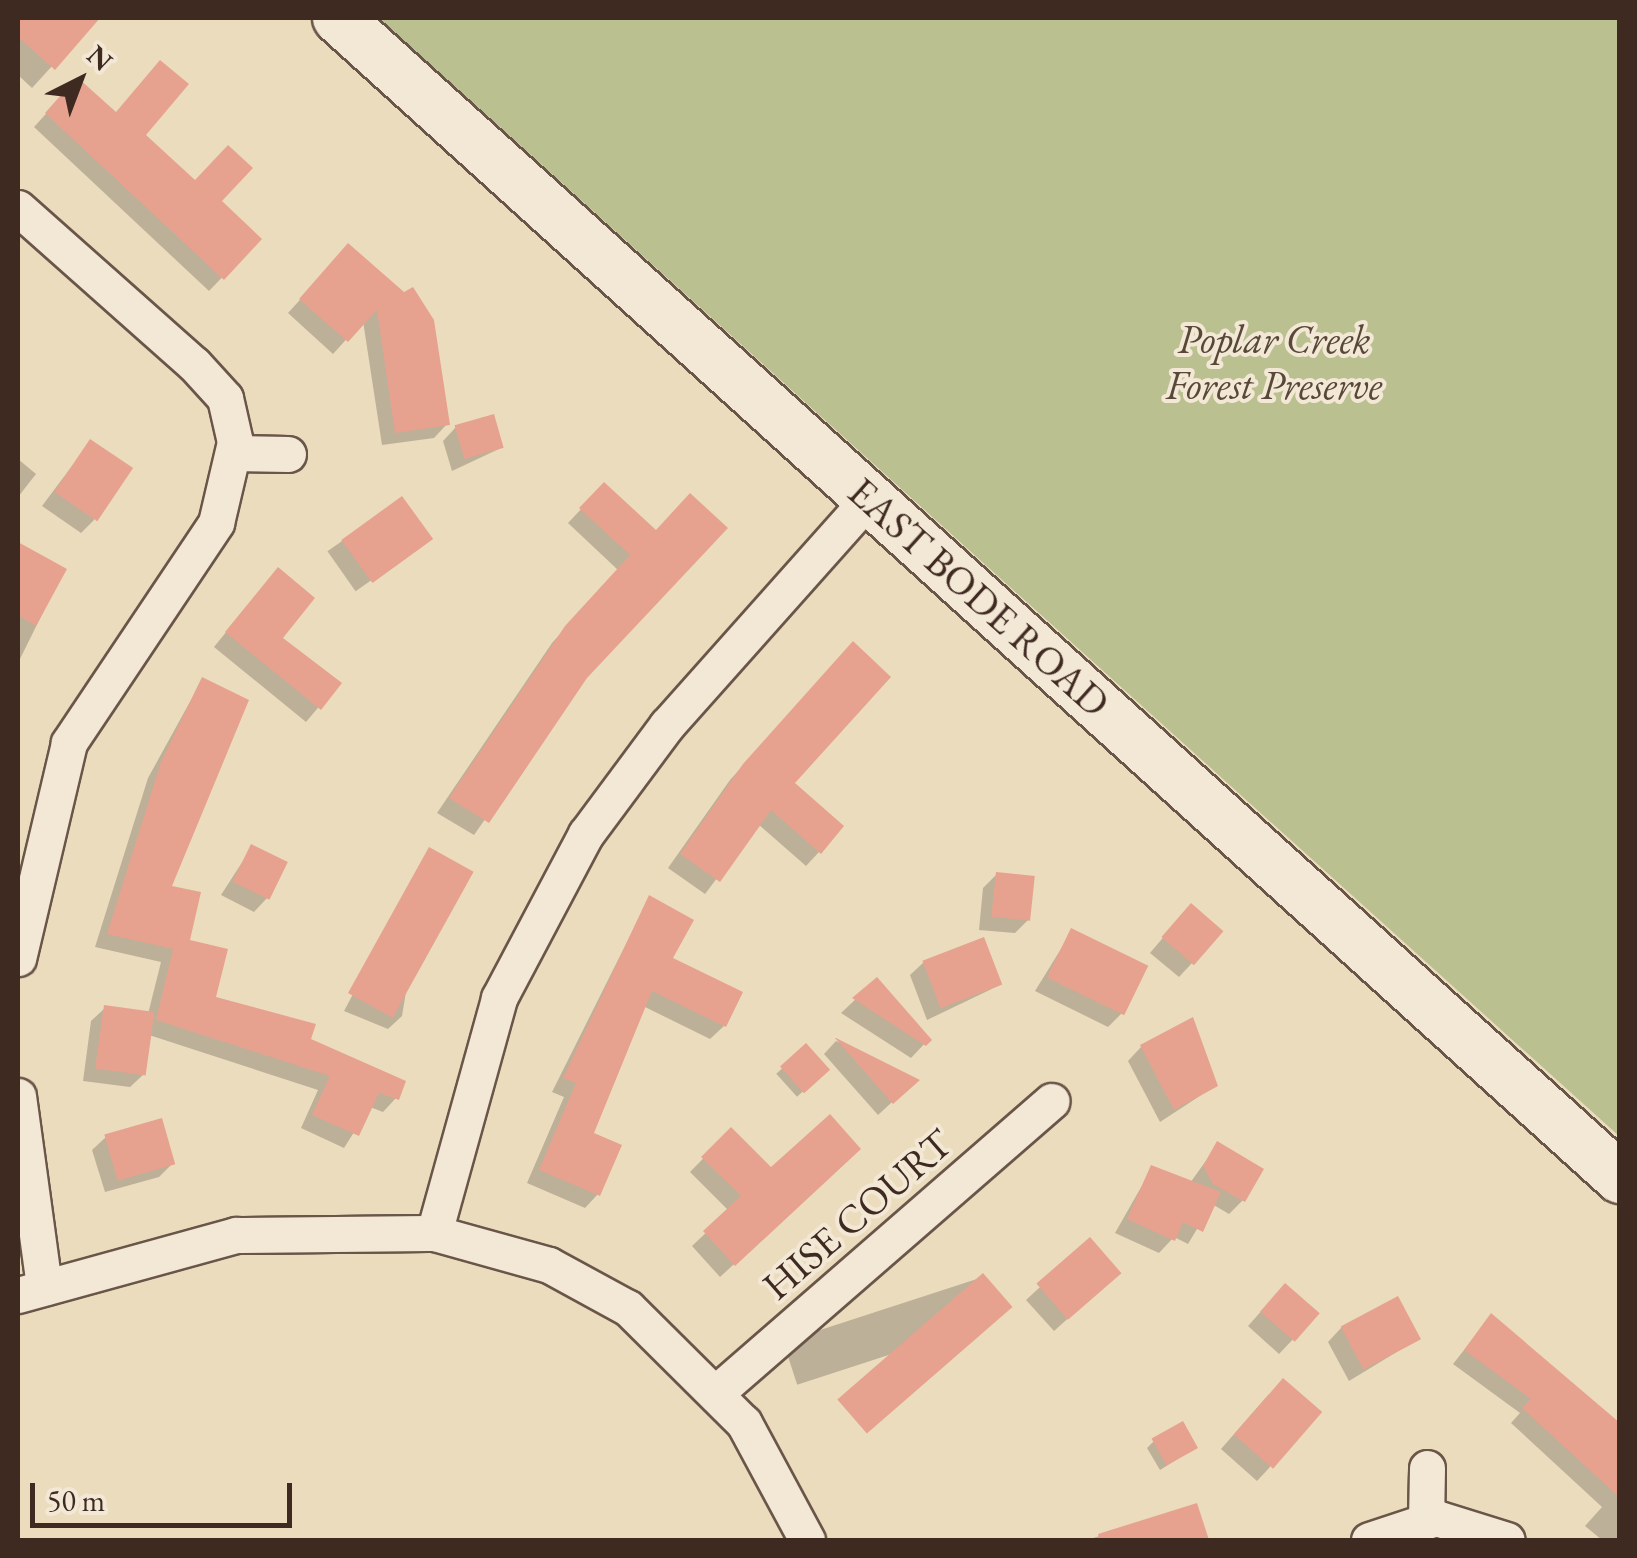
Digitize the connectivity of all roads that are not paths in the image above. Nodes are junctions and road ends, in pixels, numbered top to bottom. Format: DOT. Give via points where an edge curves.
graph roads {
  1 [pos="338,18"];
  2 [pos="18,208"];
  3 [pos="234,453"];
  4 [pos="288,454"];
  5 [pos="870,497"];
  6 [pos="18,958"];
  7 [pos="18,1096"];
  8 [pos="1052,1101"];
  9 [pos="1620,1178"];
  10 [pos="434,1233"];
  11 [pos="30,1291"];
  12 [pos="718,1391"];
  13 [pos="1427,1468"];
  14 [pos="1431,1519"];
  15 [pos="807,1540"];
  16 [pos="1369,1540"];
  17 [pos="1507,1540"];
  1 -- 5 [label="street, EAST BODE ROAD"];
  2 -- 3 [label="street" via="225,398"];
  3 -- 4 [label="street"];
  3 -- 6 [label="street" via="216,523 69,744"];
  5 -- 9 [label="street, EAST BODE ROAD"];
  5 -- 10 [label="street" via="667,725 586,834 498,998"];
  7 -- 11 [label="street"];
  8 -- 12 [label="street, HISE COURT"];
  10 -- 11 [label="street" via="236,1236"];
  10 -- 12 [label="street" via="488,1243 591,1286 628,1308"];
  12 -- 15 [label="street" via="765,1455"];
  13 -- 14 [label="street"];
  14 -- 16 [label="street"];
  14 -- 17 [label="street"];
}
